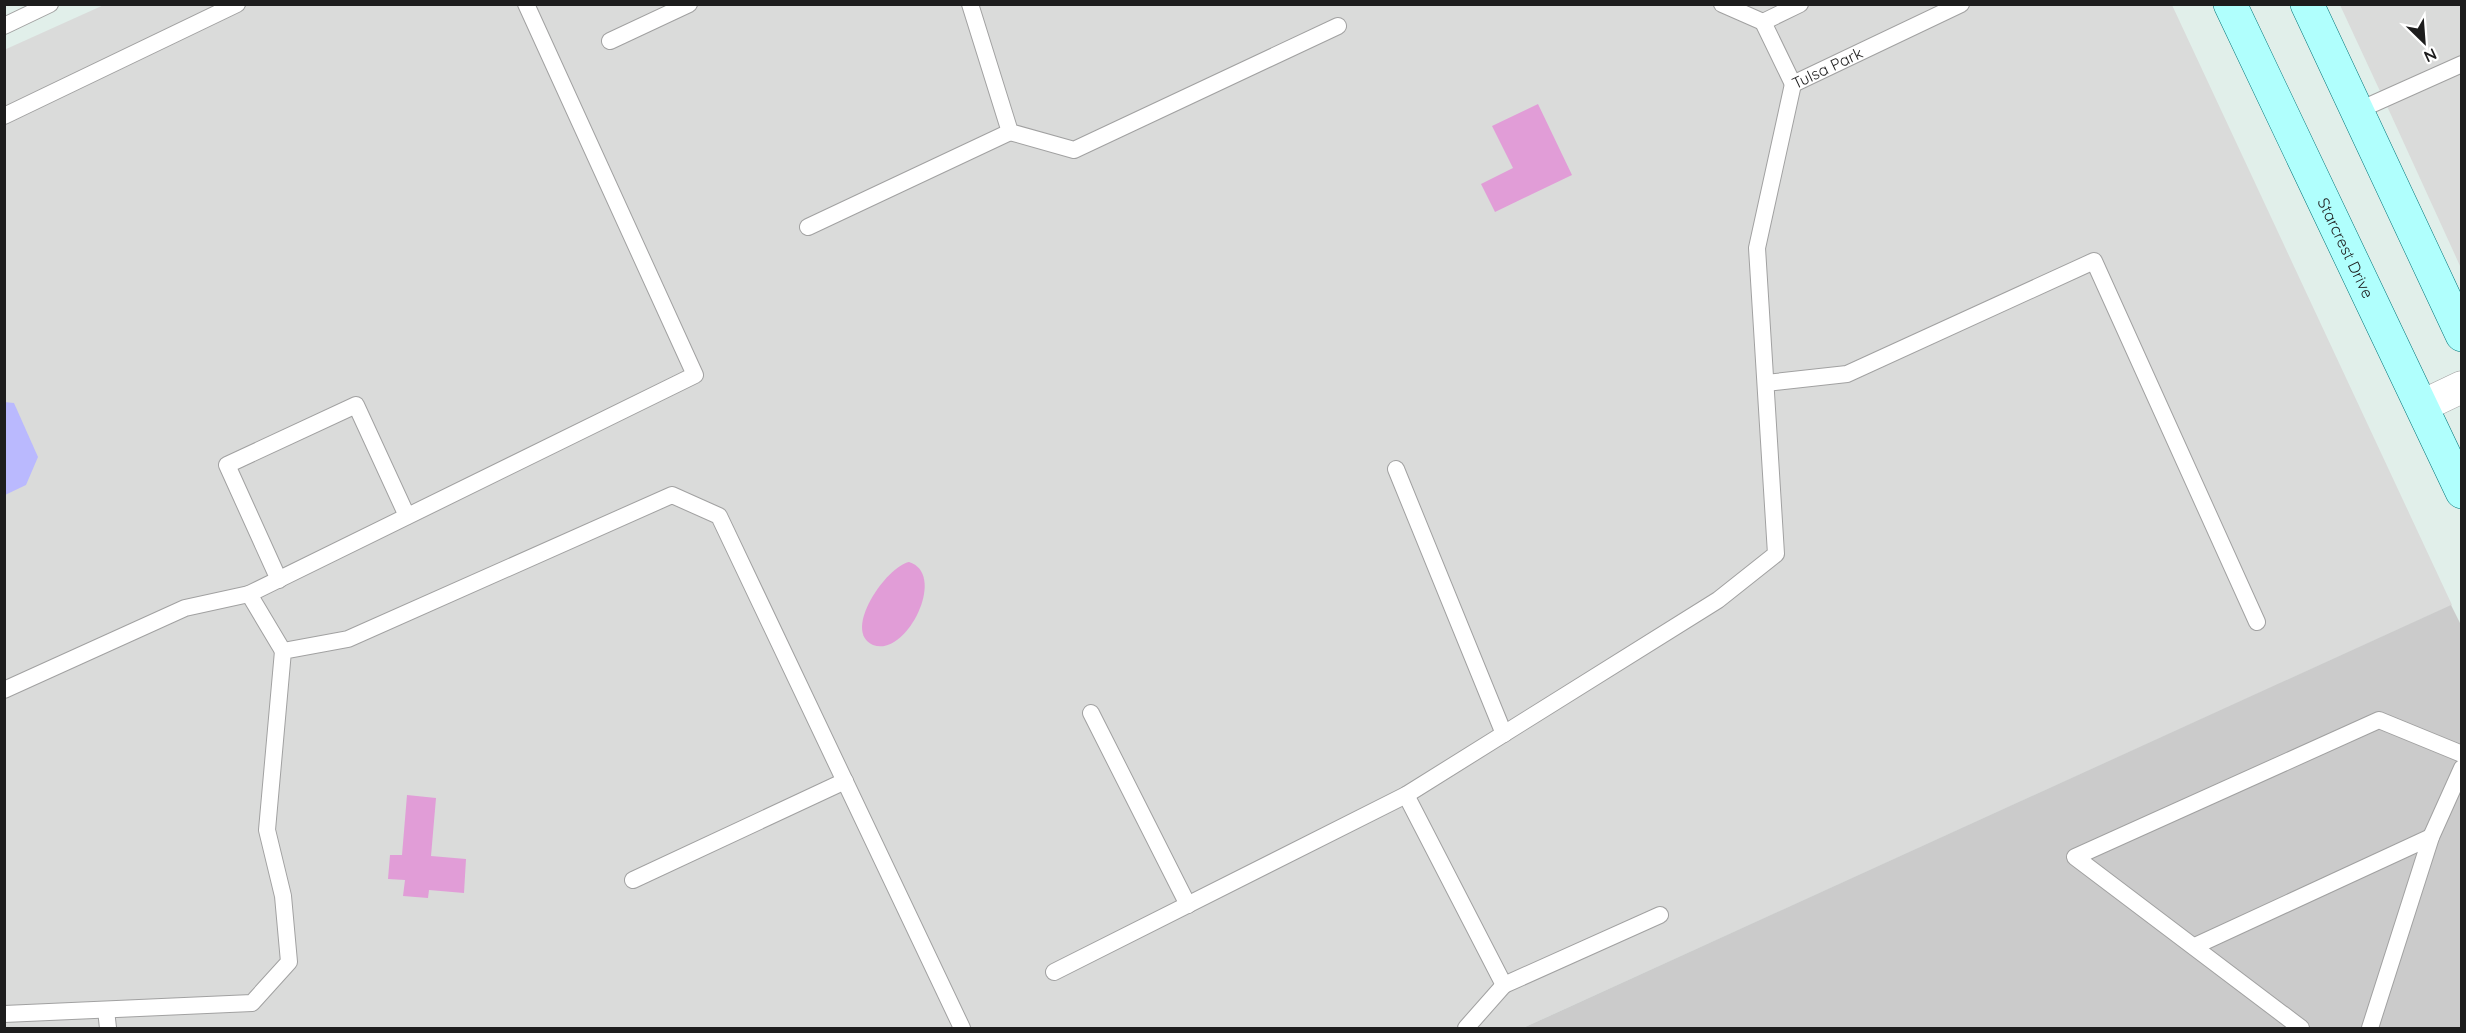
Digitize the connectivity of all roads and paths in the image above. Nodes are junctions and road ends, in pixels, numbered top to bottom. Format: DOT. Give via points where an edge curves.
graph roads {
  1 [pos="50,4"];
  2 [pos="237,4"];
  3 [pos="526,4"];
  4 [pos="689,4"];
  5 [pos="970,4"];
  6 [pos="1722,4"];
  7 [pos="1800,4"];
  8 [pos="1961,4"];
  9 [pos="2230,4"];
  10 [pos="2307,4"];
  11 [pos="1763,22"];
  12 [pos="4,26"];
  13 [pos="1338,26"];
  14 [pos="610,41"];
  15 [pos="2462,64"];
  16 [pos="1792,84"];
  17 [pos="2357,111"];
  18 [pos="4,116"];
  19 [pos="1010,132"];
  20 [pos="808,227"];
  21 [pos="2462,335"];
  22 [pos="1766,383"];
  23 [pos="2462,387"];
  24 [pos="2422,406"];
  25 [pos="1395,469"];
  26 [pos="2457,472"];
  27 [pos="407,516"];
  28 [pos="279,580"];
  29 [pos="249,594"];
  30 [pos="2258,622"];
  31 [pos="283,651"];
  32 [pos="4,690"];
  33 [pos="1091,713"];
  34 [pos="1504,734"];
  35 [pos="2462,754"];
  36 [pos="2462,768"];
  37 [pos="844,781"];
  38 [pos="1407,795"];
  39 [pos="2432,837"];
  40 [pos="633,880"];
  41 [pos="1188,905"];
  42 [pos="1660,915"];
  43 [pos="2195,946"];
  44 [pos="1054,972"];
  45 [pos="1504,985"];
  46 [pos="106,1010"];
  47 [pos="4,1014"];
  48 [pos="108,1029"];
  49 [pos="962,1029"];
  50 [pos="1466,1029"];
  51 [pos="2301,1029"];
  52 [pos="2370,1029"];
  1 -- 12 [label="lane"];
  2 -- 18 [label="lane"];
  3 -- 27 [label="lane" via="696,375"];
  4 -- 14 [label="lane"];
  5 -- 19 [label="lane"];
  6 -- 11 [label="lane"];
  7 -- 11 [label="lane"];
  8 -- 16 [label="lane, Tulsa Park"];
  9 -- 24 [label="street, Starcrest Drive"];
  10 -- 17 [label="street"];
  11 -- 16 [label="lane, Tulsa Park"];
  13 -- 19 [label="lane" via="1074,150"];
  15 -- 17 [label="lane"];
  16 -- 22 [label="lane" via="1757,248"];
  17 -- 21 [label="street"];
  19 -- 20 [label="lane"];
  22 -- 30 [label="lane" via="1847,374 2094,261"];
  22 -- 34 [label="lane" via="1776,554 1718,600"];
  23 -- 24 [label="street"];
  24 -- 26 [label="street, Starcrest Drive"];
  25 -- 34 [label="lane"];
  27 -- 28 [label="lane"];
  27 -- 28 [label="lane" via="356,405 227,465"];
  28 -- 29 [label="lane"];
  29 -- 31 [label="lane"];
  29 -- 32 [label="lane" via="185,608"];
  31 -- 37 [label="lane" via="348,639 672,495 719,516"];
  31 -- 46 [label="lane" via="267,830 283,896 289,962 252,1004"];
  33 -- 41 [label="lane"];
  34 -- 38 [label="lane"];
  35 -- 43 [label="lane" via="2379,720 2075,857"];
  36 -- 39 [label="lane"];
  37 -- 40 [label="lane"];
  37 -- 49 [label="lane"];
  38 -- 41 [label="lane"];
  38 -- 45 [label="lane"];
  39 -- 43 [label="lane"];
  39 -- 52 [label="lane"];
  41 -- 44 [label="lane"];
  42 -- 45 [label="lane"];
  43 -- 51 [label="lane"];
  45 -- 50 [label="lane"];
  46 -- 47 [label="lane"];
  46 -- 48 [label="lane"];
}
